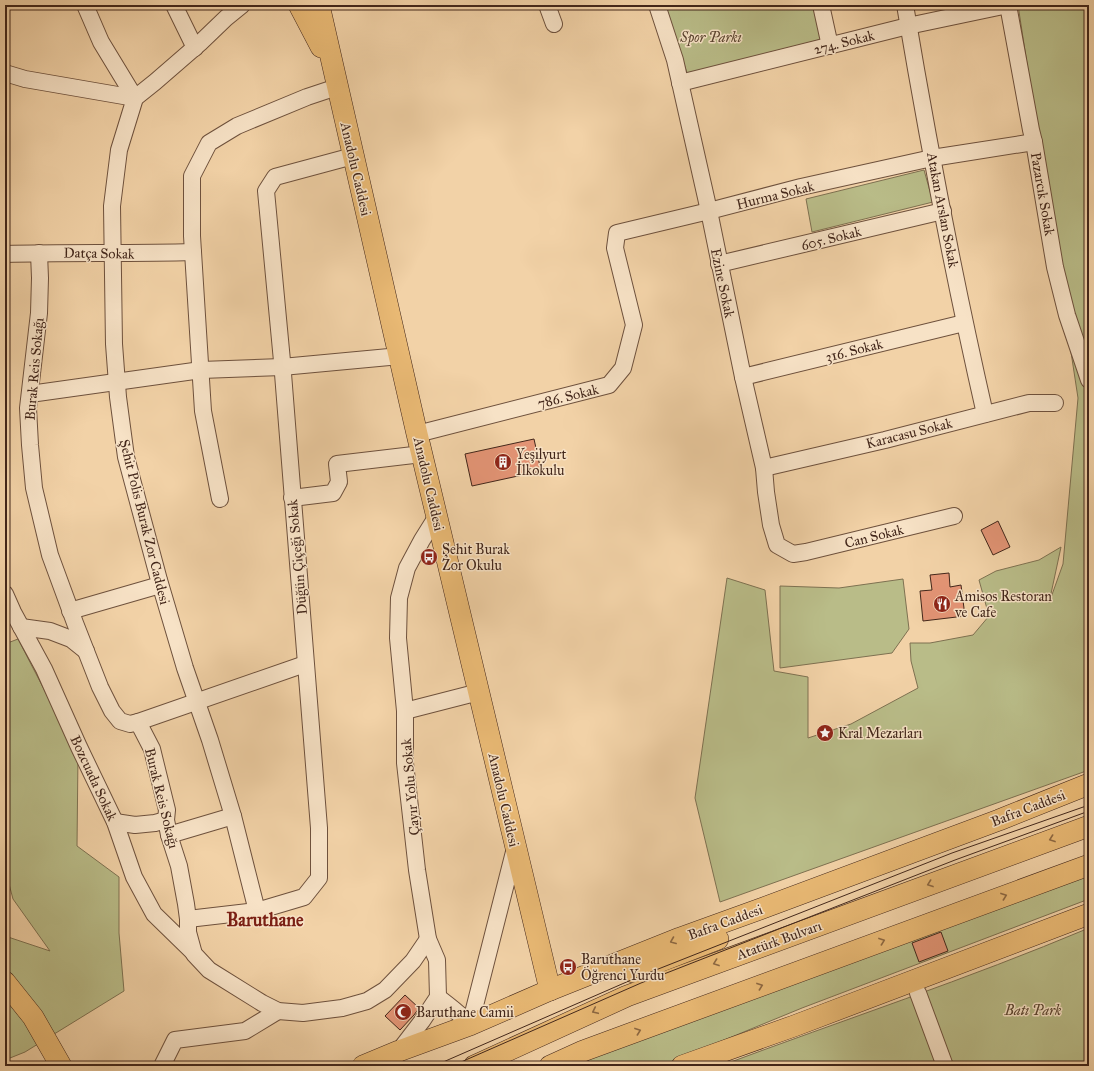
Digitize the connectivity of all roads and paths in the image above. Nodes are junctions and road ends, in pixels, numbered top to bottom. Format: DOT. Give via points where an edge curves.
graph roads {
  1 [pos="85,5"];
  2 [pos="174,5"];
  3 [pos="242,5"];
  4 [pos="299,5"];
  5 [pos="319,5"];
  6 [pos="547,5"];
  7 [pos="656,5"];
  8 [pos="821,5"];
  9 [pos="905,5"];
  10 [pos="1008,5"];
  11 [pos="554,24"];
  12 [pos="908,26"];
  13 [pos="830,46"];
  14 [pos="194,48"];
  15 [pos="5,73"];
  16 [pos="336,79"];
  17 [pos="680,83"];
  18 [pos="135,98"];
  19 [pos="1034,142"];
  20 [pos="353,156"];
  21 [pos="932,158"];
  22 [pos="709,211"];
  23 [pos="943,211"];
  24 [pos="617,233"];
  25 [pos="193,252"];
  26 [pos="39,253"];
  27 [pos="113,253"];
  28 [pos="5,254"];
  29 [pos="719,264"];
  30 [pos="964,323"];
  31 [pos="400,356"];
  32 [pos="282,367"];
  33 [pos="201,370"];
  34 [pos="743,378"];
  35 [pos="1089,380"];
  36 [pos="117,381"];
  37 [pos="30,394"];
  38 [pos="1055,403"];
  39 [pos="985,414"];
  40 [pos="417,434"];
  41 [pos="422,454"];
  42 [pos="764,468"];
  43 [pos="292,498"];
  44 [pos="220,499"];
  45 [pos="437,516"];
  46 [pos="954,516"];
  47 [pos="793,554"];
  48 [pos="160,586"];
  49 [pos="5,594"];
  50 [pos="70,611"];
  51 [pos="21,626"];
  52 [pos="86,651"];
  53 [pos="306,664"];
  54 [pos="480,692"];
  55 [pos="197,701"];
  56 [pos="405,711"];
  57 [pos="138,722"];
  58 [pos="1089,784"];
  59 [pos="1089,796"];
  60 [pos="234,816"];
  61 [pos="114,822"];
  62 [pos="1089,826"];
  63 [pos="168,828"];
  64 [pos="515,848"];
  65 [pos="1089,865"];
  66 [pos="257,911"];
  67 [pos="1089,914"];
  68 [pos="188,919"];
  69 [pos="428,940"];
  70 [pos="194,954"];
  71 [pos="5,982"];
  72 [pos="550,990"];
  73 [pos="918,993"];
  74 [pos="438,997"];
  75 [pos="278,1010"];
  76 [pos="470,1025"];
  77 [pos="718,1053"];
  78 [pos="576,1058"];
  79 [pos="400,1059"];
  80 [pos="61,1066"];
  81 [pos="162,1066"];
  82 [pos="363,1066"];
  83 [pos="474,1066"];
  84 [pos="550,1066"];
  85 [pos="682,1066"];
  86 [pos="694,1066"];
  87 [pos="945,1066"];
  1 -- 18 [label="street" via="101,42"];
  2 -- 14 [label="street"];
  3 -- 14 [label="street"];
  4 -- 16 [label="main road"];
  5 -- 16 [label="main road"];
  6 -- 11 [label="street"];
  7 -- 17 [label="street, Ezine Sokak"];
  8 -- 13 [label="street"];
  9 -- 12 [label="street, Atakan Arslan Sokak"];
  10 -- 12 [label="street, 274. Sokak"];
  10 -- 19 [label="street, Pazarcık Sokak"];
  12 -- 13 [label="street, 274. Sokak"];
  12 -- 21 [label="street, Atakan Arslan Sokak"];
  13 -- 17 [label="street, 274. Sokak"];
  14 -- 18 [label="street"];
  15 -- 18 [label="street" via="25,79"];
  16 -- 20 [label="main road, Anadolu Caddesi"];
  16 -- 25 [label="street" via="307,97 238,126 209,143 192,176"];
  17 -- 22 [label="street, Ezine Sokak"];
  18 -- 27 [label="street, Şehit Polis Burak Zor Caddesi" via="118,150 112,206"];
  19 -- 21 [label="street, Hurma Sokak"];
  19 -- 35 [label="street, Pazarcık Sokak" via="1055,267 1067,315"];
  20 -- 31 [label="main road, Anadolu Caddesi"];
  20 -- 32 [label="street, Düğün Çiçeği Sokak" via="275,177 266,191"];
  21 -- 22 [label="street, Hurma Sokak" via="801,187"];
  21 -- 23 [label="street, Atakan Arslan Sokak"];
  22 -- 24 [label="street, Hurma Sokak"];
  22 -- 29 [label="street, Ezine Sokak"];
  23 -- 29 [label="street, 605. Sokak"];
  23 -- 30 [label="street, Atakan Arslan Sokak"];
  24 -- 40 [label="street, 786. Sokak" via="615,248 634,325 623,368 609,385"];
  25 -- 27 [label="street, Datça Sokak"];
  25 -- 33 [label="street"];
  26 -- 27 [label="street, Datça Sokak"];
  26 -- 28 [label="street, Datça Sokak"];
  26 -- 37 [label="street, Burak Reis Sokağı" via="40,312"];
  27 -- 36 [label="street, Şehit Polis Burak Zor Caddesi"];
  29 -- 34 [label="street, Ezine Sokak"];
  30 -- 34 [label="street, 316. Sokak"];
  30 -- 39 [label="street, Atakan Arslan Sokak"];
  31 -- 32 [label="street"];
  31 -- 40 [label="main road, Anadolu Caddesi"];
  32 -- 33 [label="street"];
  32 -- 43 [label="street, Düğün Çiçeği Sokak"];
  33 -- 36 [label="street"];
  33 -- 44 [label="street" via="203,411"];
  34 -- 42 [label="street, Ezine Sokak"];
  36 -- 37 [label="street"];
  36 -- 48 [label="street, Şehit Polis Burak Zor Caddesi" via="126,457"];
  37 -- 50 [label="street, Burak Reis Sokağı" via="29,437 34,488 50,555"];
  38 -- 39 [label="street, Karacasu Sokak" via="1029,403"];
  39 -- 42 [label="street, Karacasu Sokak"];
  40 -- 41 [label="main road, Anadolu Caddesi"];
  41 -- 43 [label="street" via="336,464 339,482 333,493"];
  41 -- 45 [label="main road, Anadolu Caddesi"];
  42 -- 47 [label="street, Ezine Sokak" via="771,525 777,545"];
  43 -- 53 [label="street, Düğün Çiçeği Sokak"];
  45 -- 54 [label="main road, Anadolu Caddesi"];
  45 -- 56 [label="street, Çayır Yolu Sokak" via="407,568 399,598 398,638"];
  46 -- 47 [label="street, Can Sokak"];
  48 -- 50 [label="street"];
  48 -- 55 [label="street, Şehit Polis Burak Zor Caddesi"];
  49 -- 51 [label="street, Bozcuada Sokak"];
  50 -- 52 [label="street, Burak Reis Sokağı"];
  51 -- 52 [label="street" via="71,638"];
  51 -- 61 [label="street, Bozcuada Sokak"];
  52 -- 57 [label="street, Burak Reis Sokağı" via="112,711 120,721 130,724"];
  53 -- 55 [label="street"];
  53 -- 66 [label="street, Düğün Çiçeği Sokak" via="319,828 319,878 304,897"];
  54 -- 56 [label="street"];
  54 -- 64 [label="main road, Anadolu Caddesi"];
  55 -- 57 [label="street"];
  55 -- 60 [label="street, Şehit Polis Burak Zor Caddesi"];
  56 -- 69 [label="street, Çayır Yolu Sokak" via="405,762"];
  57 -- 63 [label="street, Burak Reis Sokağı" via="152,749 167,810"];
  58 -- 72 [label="main road, Bafra Caddesi, one-way" via="680,938"];
  59 -- 79 [label="main road, Bafra Caddesi" via="513,1019"];
  60 -- 63 [label="street"];
  60 -- 66 [label="street, Şehit Polis Burak Zor Caddesi"];
  61 -- 63 [label="street" via="135,826 155,823"];
  61 -- 70 [label="street, Bozcuada Sokak" via="134,877 154,914"];
  62 -- 83 [label="main road, Atatürk Bulvarı, one-way" via="627,996"];
  63 -- 68 [label="street, Burak Reis Sokağı" via="179,866"];
  64 -- 72 [label="main road, Anadolu Caddesi"];
  64 -- 76 [label="street"];
  78 -- 65 [label="main road, one-way"];
  66 -- 68 [label="street, Düğün Çiçeği Sokak"];
  67 -- 77 [label="main road"];
  68 -- 70 [label="street, Burak Reis Sokağı" via="188,932"];
  69 -- 74 [label="street, Çayır Yolu Sokak" via="437,960"];
  69 -- 75 [label="street, Burak Reis Sokağı" via="413,961 385,990 367,1001 342,1008 303,1013"];
  70 -- 75 [label="street, Burak Reis Sokağı" via="209,970"];
  71 -- 80 [label="main road" via="33,1016"];
  72 -- 76 [label="main road, Bafra Caddesi"];
  73 -- 87 [label="street"];
  74 -- 76 [label="street" via="463,1016"];
  74 -- 79 [label="street"];
  75 -- 81 [label="street" via="245,1031 175,1040"];
  76 -- 79 [label="main road, Bafra Caddesi"];
  77 -- 85 [label="main road"];
  77 -- 86 [label="main road"];
  78 -- 84 [label="main road"];
  79 -- 82 [label="main road, Bafra Caddesi"];
}
